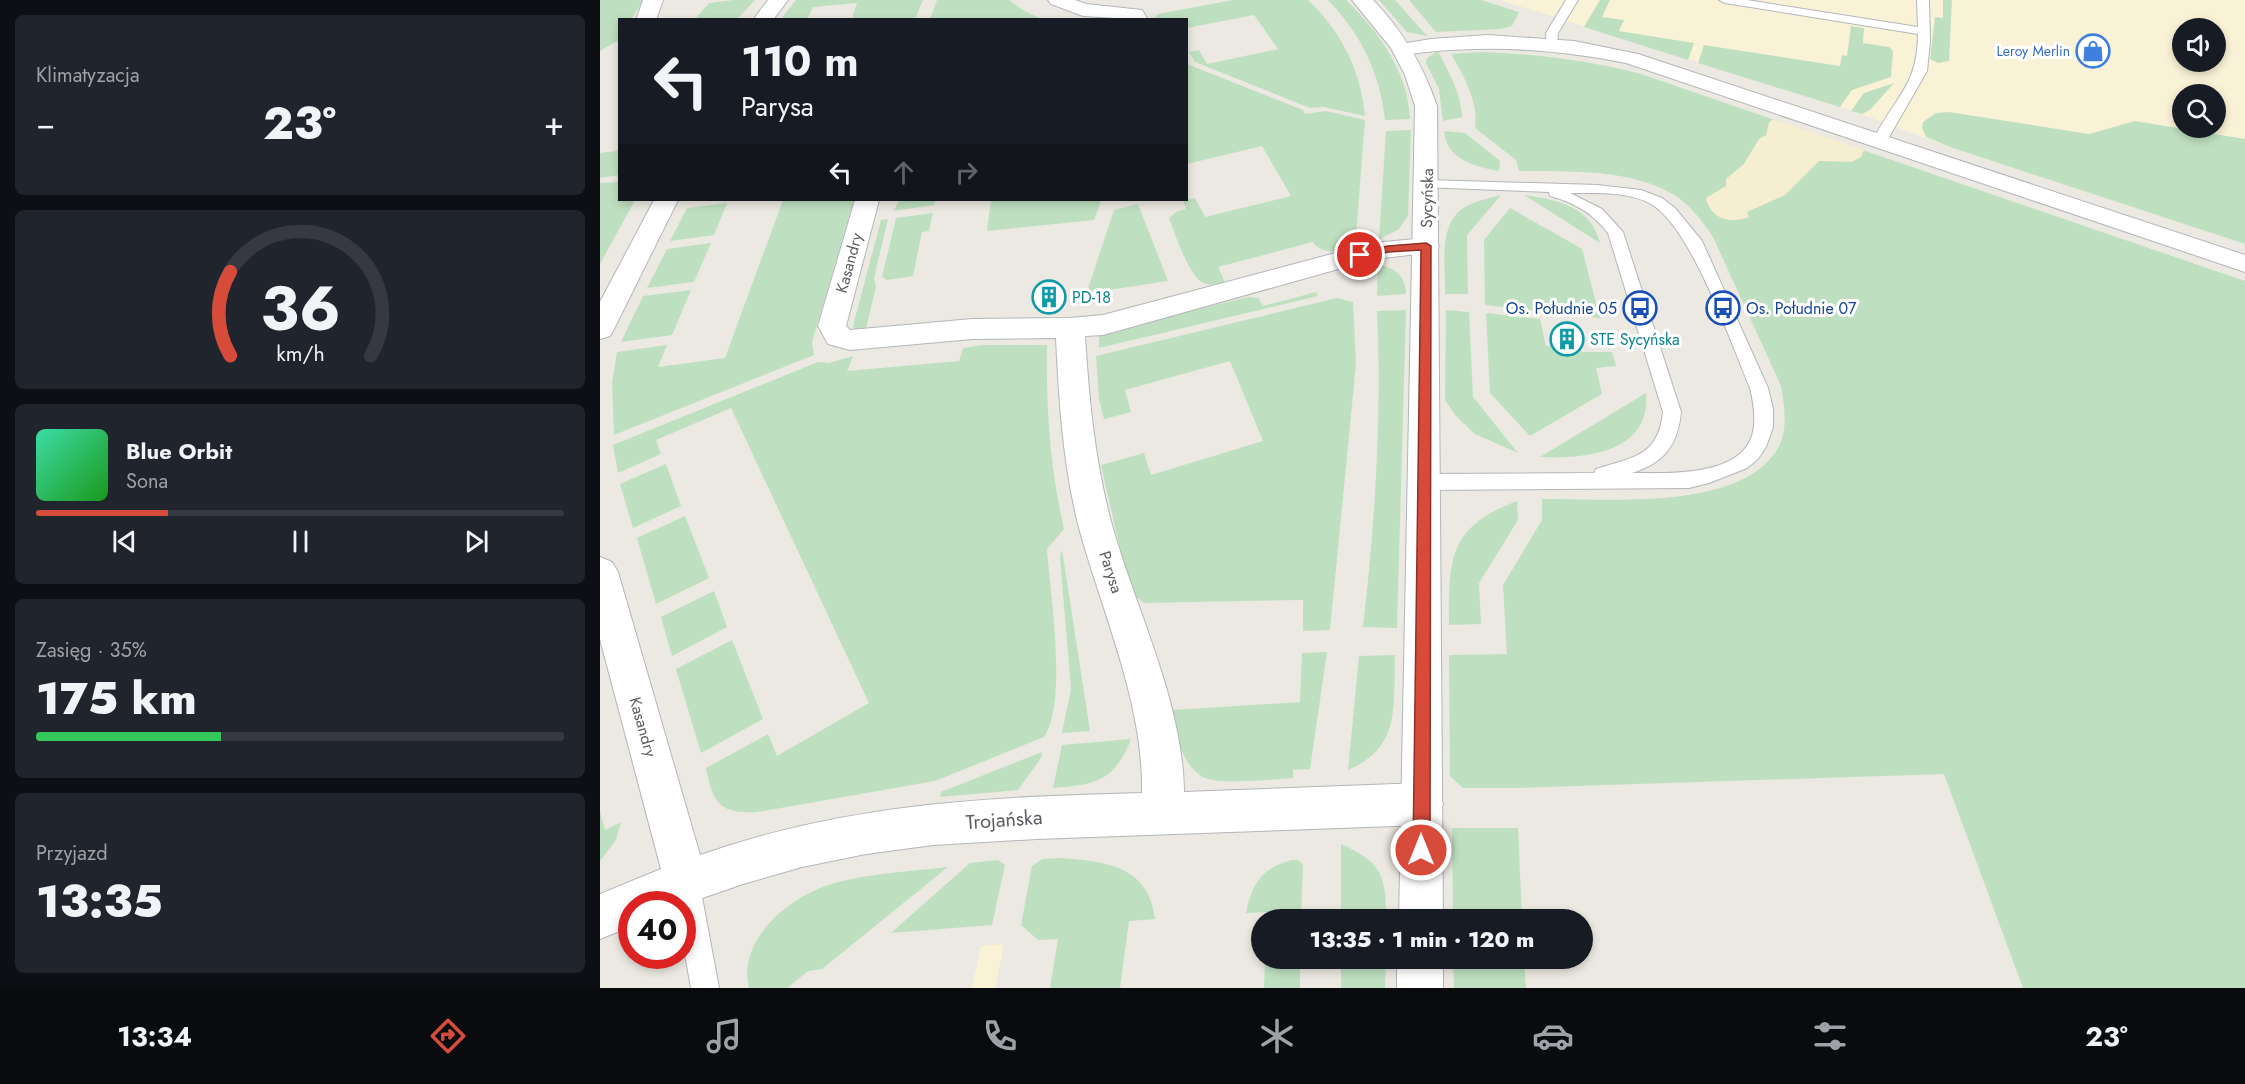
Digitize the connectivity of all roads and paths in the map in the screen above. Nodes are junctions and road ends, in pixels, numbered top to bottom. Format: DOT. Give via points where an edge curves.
graph roads {
  1 [pos="653,0"];
  2 [pos="778,0"];
  3 [pos="1058,0"];
  4 [pos="1362,0"];
  5 [pos="1572,0"];
  6 [pos="1725,0"];
  7 [pos="1923,0"];
  8 [pos="646,18"];
  9 [pos="764,18"];
  10 [pos="1137,18"];
  11 [pos="1923,31"];
  12 [pos="1551,44"];
  13 [pos="1402,49"];
  14 [pos="1880,141"];
  15 [pos="1427,184"];
  16 [pos="1508,184"];
  17 [pos="665,201"];
  18 [pos="867,201"];
  19 [pos="1426,246"];
  20 [pos="2245,264"];
  21 [pos="1070,328"];
  22 [pos="600,329"];
  23 [pos="1423,482"];
  24 [pos="1572,482"];
  25 [pos="600,572"];
  26 [pos="1422,804"];
  27 [pos="1162,814"];
  28 [pos="686,881"];
  29 [pos="1421,909"];
  30 [pos="600,917"];
  31 [pos="1420,969"];
  32 [pos="705,988"];
  33 [pos="1420,988"];
  1 -- 8 [label="street"];
  2 -- 9 [label="street"];
  3 -- 10 [label="street" via="1083,10 1130,13"];
  4 -- 13 [label="street, Sycyńska"];
  5 -- 12 [label="lane" via="1552,33"];
  6 -- 11 [label="lane"];
  7 -- 11 [label="lane"];
  11 -- 14 [label="lane" via="1918,79"];
  12 -- 13 [label="street" via="1461,42"];
  12 -- 14 [label="street" via="1631,58"];
  13 -- 15 [label="street, Sycyńska" via="1414,69 1426,106"];
  14 -- 20 [label="street"];
  15 -- 16 [label="lane"];
  15 -- 19 [label="street, Sycyńska"];
  16 -- 24 [label="lane" via="1579,201 1612,227 1672,412 1672,430 1650,458"];
  16 -- 24 [label="lane" via="1641,194 1670,211 1694,241 1765,409 1764,437 1738,465 1714,476"];
  17 -- 22 [label="street"];
  18 -- 21 [label="street, Kasandry" via="832,326 838,337 850,340 972,329"];
  19 -- 21 [label="street" via="1373,251 1102,325"];
  19 -- 23 [label="street, Sycyńska"];
  21 -- 27 [label="street, Parysa" via="1076,427 1083,470 1163,758"];
  23 -- 24 [label="lane"];
  23 -- 26 [label="street, Sycyńska"];
  25 -- 28 [label="street, Kasandry"];
  26 -- 27 [label="street, Trojańska"];
  26 -- 29 [label="street, Sycyńska"];
  27 -- 28 [label="street, Trojańska" via="924,826 833,839"];
  28 -- 30 [label="street, Trojańska"];
  28 -- 32 [label="lane"];
  31 -- 33 [label="street"];
}
